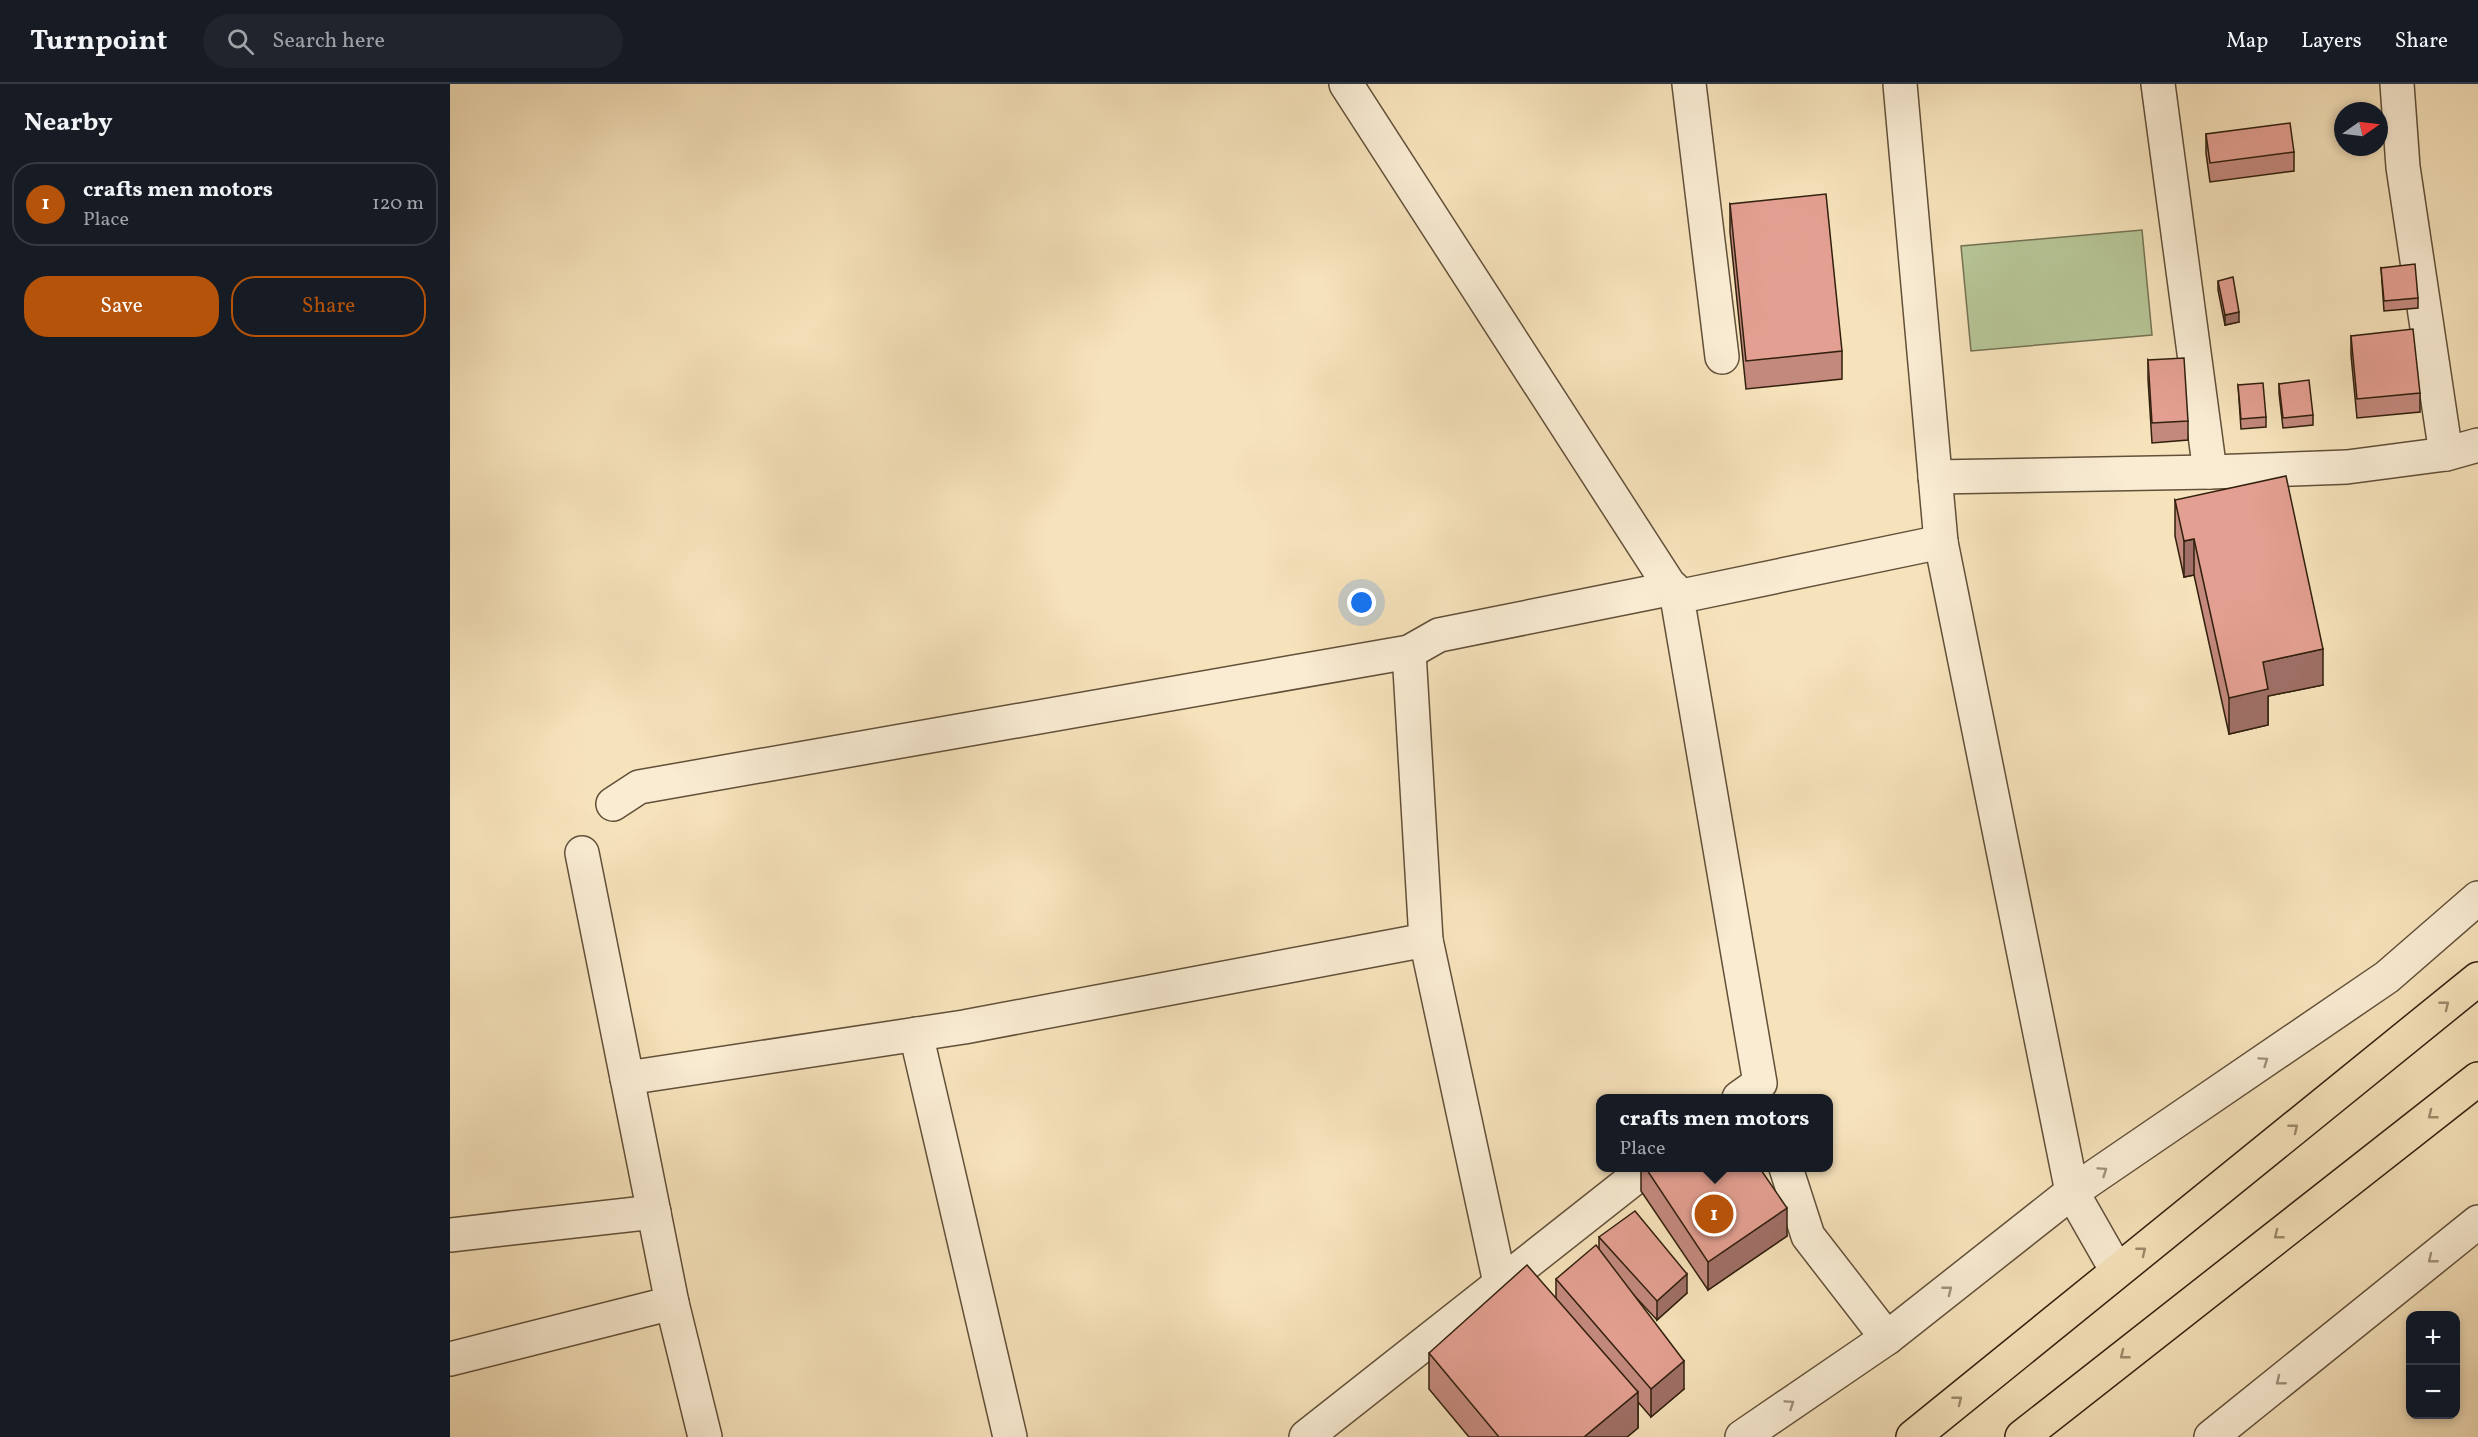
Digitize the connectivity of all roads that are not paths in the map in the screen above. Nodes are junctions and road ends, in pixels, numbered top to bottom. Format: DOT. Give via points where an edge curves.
graph roads {
  1 [pos="1346,84"];
  2 [pos="1689,84"];
  3 [pos="1900,84"];
  4 [pos="2158,84"];
  5 [pos="2397,84"];
  6 [pos="1722,357"];
  7 [pos="2478,445"];
  8 [pos="2446,454"];
  9 [pos="2210,472"];
  10 [pos="1935,477"];
  11 [pos="1941,542"];
  12 [pos="1675,593"];
  13 [pos="1409,652"];
  14 [pos="613,804"];
  15 [pos="582,853"];
  16 [pos="2478,898"];
  17 [pos="1426,940"];
  18 [pos="2478,979"];
  19 [pos="916,1034"];
  20 [pos="627,1078"];
  21 [pos="2478,1079"];
  22 [pos="1755,1093"];
  23 [pos="1641,1172"];
  24 [pos="1788,1172"];
  25 [pos="2072,1192"];
  26 [pos="654,1212"];
  27 [pos="2478,1222"];
  28 [pos="450,1235"];
  29 [pos="2117,1271"];
  30 [pos="1500,1283"];
  31 [pos="672,1303"];
  32 [pos="1887,1338"];
  33 [pos="450,1359"];
  34 [pos="705,1437"];
  35 [pos="1010,1437"];
  36 [pos="1306,1437"];
  37 [pos="1742,1437"];
  38 [pos="1912,1437"];
  39 [pos="2022,1437"];
  40 [pos="2211,1437"];
  1 -- 12 [label="street"];
  2 -- 6 [label="street"];
  3 -- 10 [label="street"];
  4 -- 9 [label="street"];
  5 -- 8 [label="street" via="2403,167"];
  7 -- 8 [label="street"];
  8 -- 9 [label="street" via="2347,467"];
  9 -- 10 [label="street"];
  10 -- 11 [label="street"];
  11 -- 12 [label="street"];
  11 -- 25 [label="street"];
  12 -- 13 [label="street" via="1439,635"];
  12 -- 22 [label="street"];
  13 -- 14 [label="street" via="639,787"];
  13 -- 17 [label="street"];
  15 -- 20 [label="street"];
  25 -- 16 [label="street, one-way" via="2387,977"];
  17 -- 19 [label="street"];
  17 -- 30 [label="street"];
  29 -- 18 [label="highway, one-way"];
  19 -- 20 [label="street"];
  19 -- 35 [label="street"];
  20 -- 26 [label="street"];
  21 -- 39 [label="highway, one-way"];
  23 -- 30 [label="street"];
  24 -- 32 [label="street" via="1808,1236"];
  25 -- 29 [label="street"];
  32 -- 25 [label="street, one-way"];
  26 -- 28 [label="street"];
  26 -- 31 [label="street"];
  27 -- 40 [label="street, one-way"];
  38 -- 29 [label="highway, one-way"];
  30 -- 36 [label="street"];
  31 -- 33 [label="street"];
  31 -- 34 [label="street"];
  37 -- 32 [label="street, one-way"];
}
